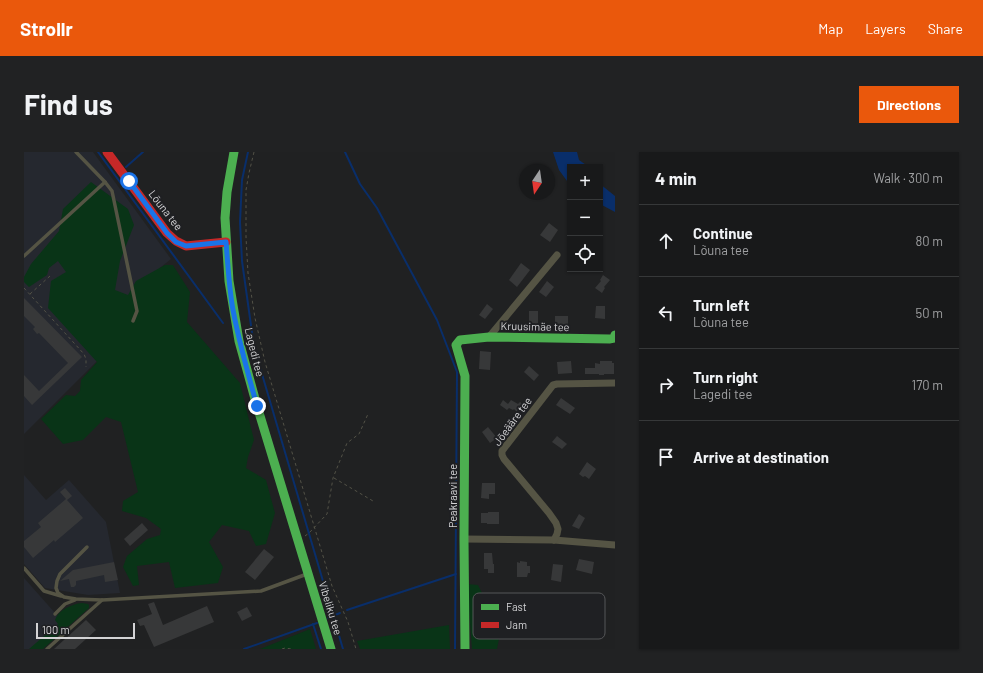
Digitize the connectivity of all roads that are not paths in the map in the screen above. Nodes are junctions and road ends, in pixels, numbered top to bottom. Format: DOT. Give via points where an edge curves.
graph roads {
  1 [pos="76,152"];
  2 [pos="107,152"];
  3 [pos="234,152"];
  4 [pos="105,182"];
  5 [pos="226,242"];
  6 [pos="557,255"];
  7 [pos="24,256"];
  8 [pos="133,321"];
  9 [pos="615,335"];
  10 [pos="489,338"];
  11 [pos="456,345"];
  12 [pos="615,384"];
  13 [pos="464,539"];
  14 [pos="554,540"];
  15 [pos="615,545"];
  16 [pos="87,547"];
  17 [pos="24,568"];
  18 [pos="308,574"];
  19 [pos="64,597"];
  20 [pos="76,599"];
  21 [pos="102,600"];
  22 [pos="55,614"];
  23 [pos="47,649"];
  24 [pos="331,649"];
  25 [pos="464,649"];
  1 -- 4 [label="lane"];
  2 -- 5 [label="street, Lõuna tee" via="176,242 186,246"];
  3 -- 5 [label="street, Lagedi tee" via="227,192"];
  4 -- 7 [label="lane"];
  4 -- 8 [label="lane" via="112,191 137,311"];
  5 -- 18 [label="street, Lagedi tee" via="229,281 239,341"];
  6 -- 10 [label="street"];
  9 -- 10 [label="street, Kruusimäe tee" via="610,339"];
  10 -- 11 [label="street, Kruusimäe tee" via="460,340"];
  11 -- 13 [label="street, Peakraavi tee" via="465,376"];
  12 -- 14 [label="street, Jõeääre tee" via="553,385 502,451 504,459 556,524 558,529"];
  13 -- 14 [label="street"];
  13 -- 25 [label="street, Peakraavi tee"];
  14 -- 15 [label="street"];
  16 -- 19 [label="lane" via="60,574 56,588"];
  17 -- 19 [label="lane" via="44,591"];
  18 -- 21 [label="lane" via="261,591"];
  18 -- 24 [label="street, Vibeliku tee"];
  19 -- 20 [label="lane"];
  20 -- 21 [label="lane"];
  20 -- 22 [label="lane" via="65,604"];
  21 -- 23 [label="lane"];
}
